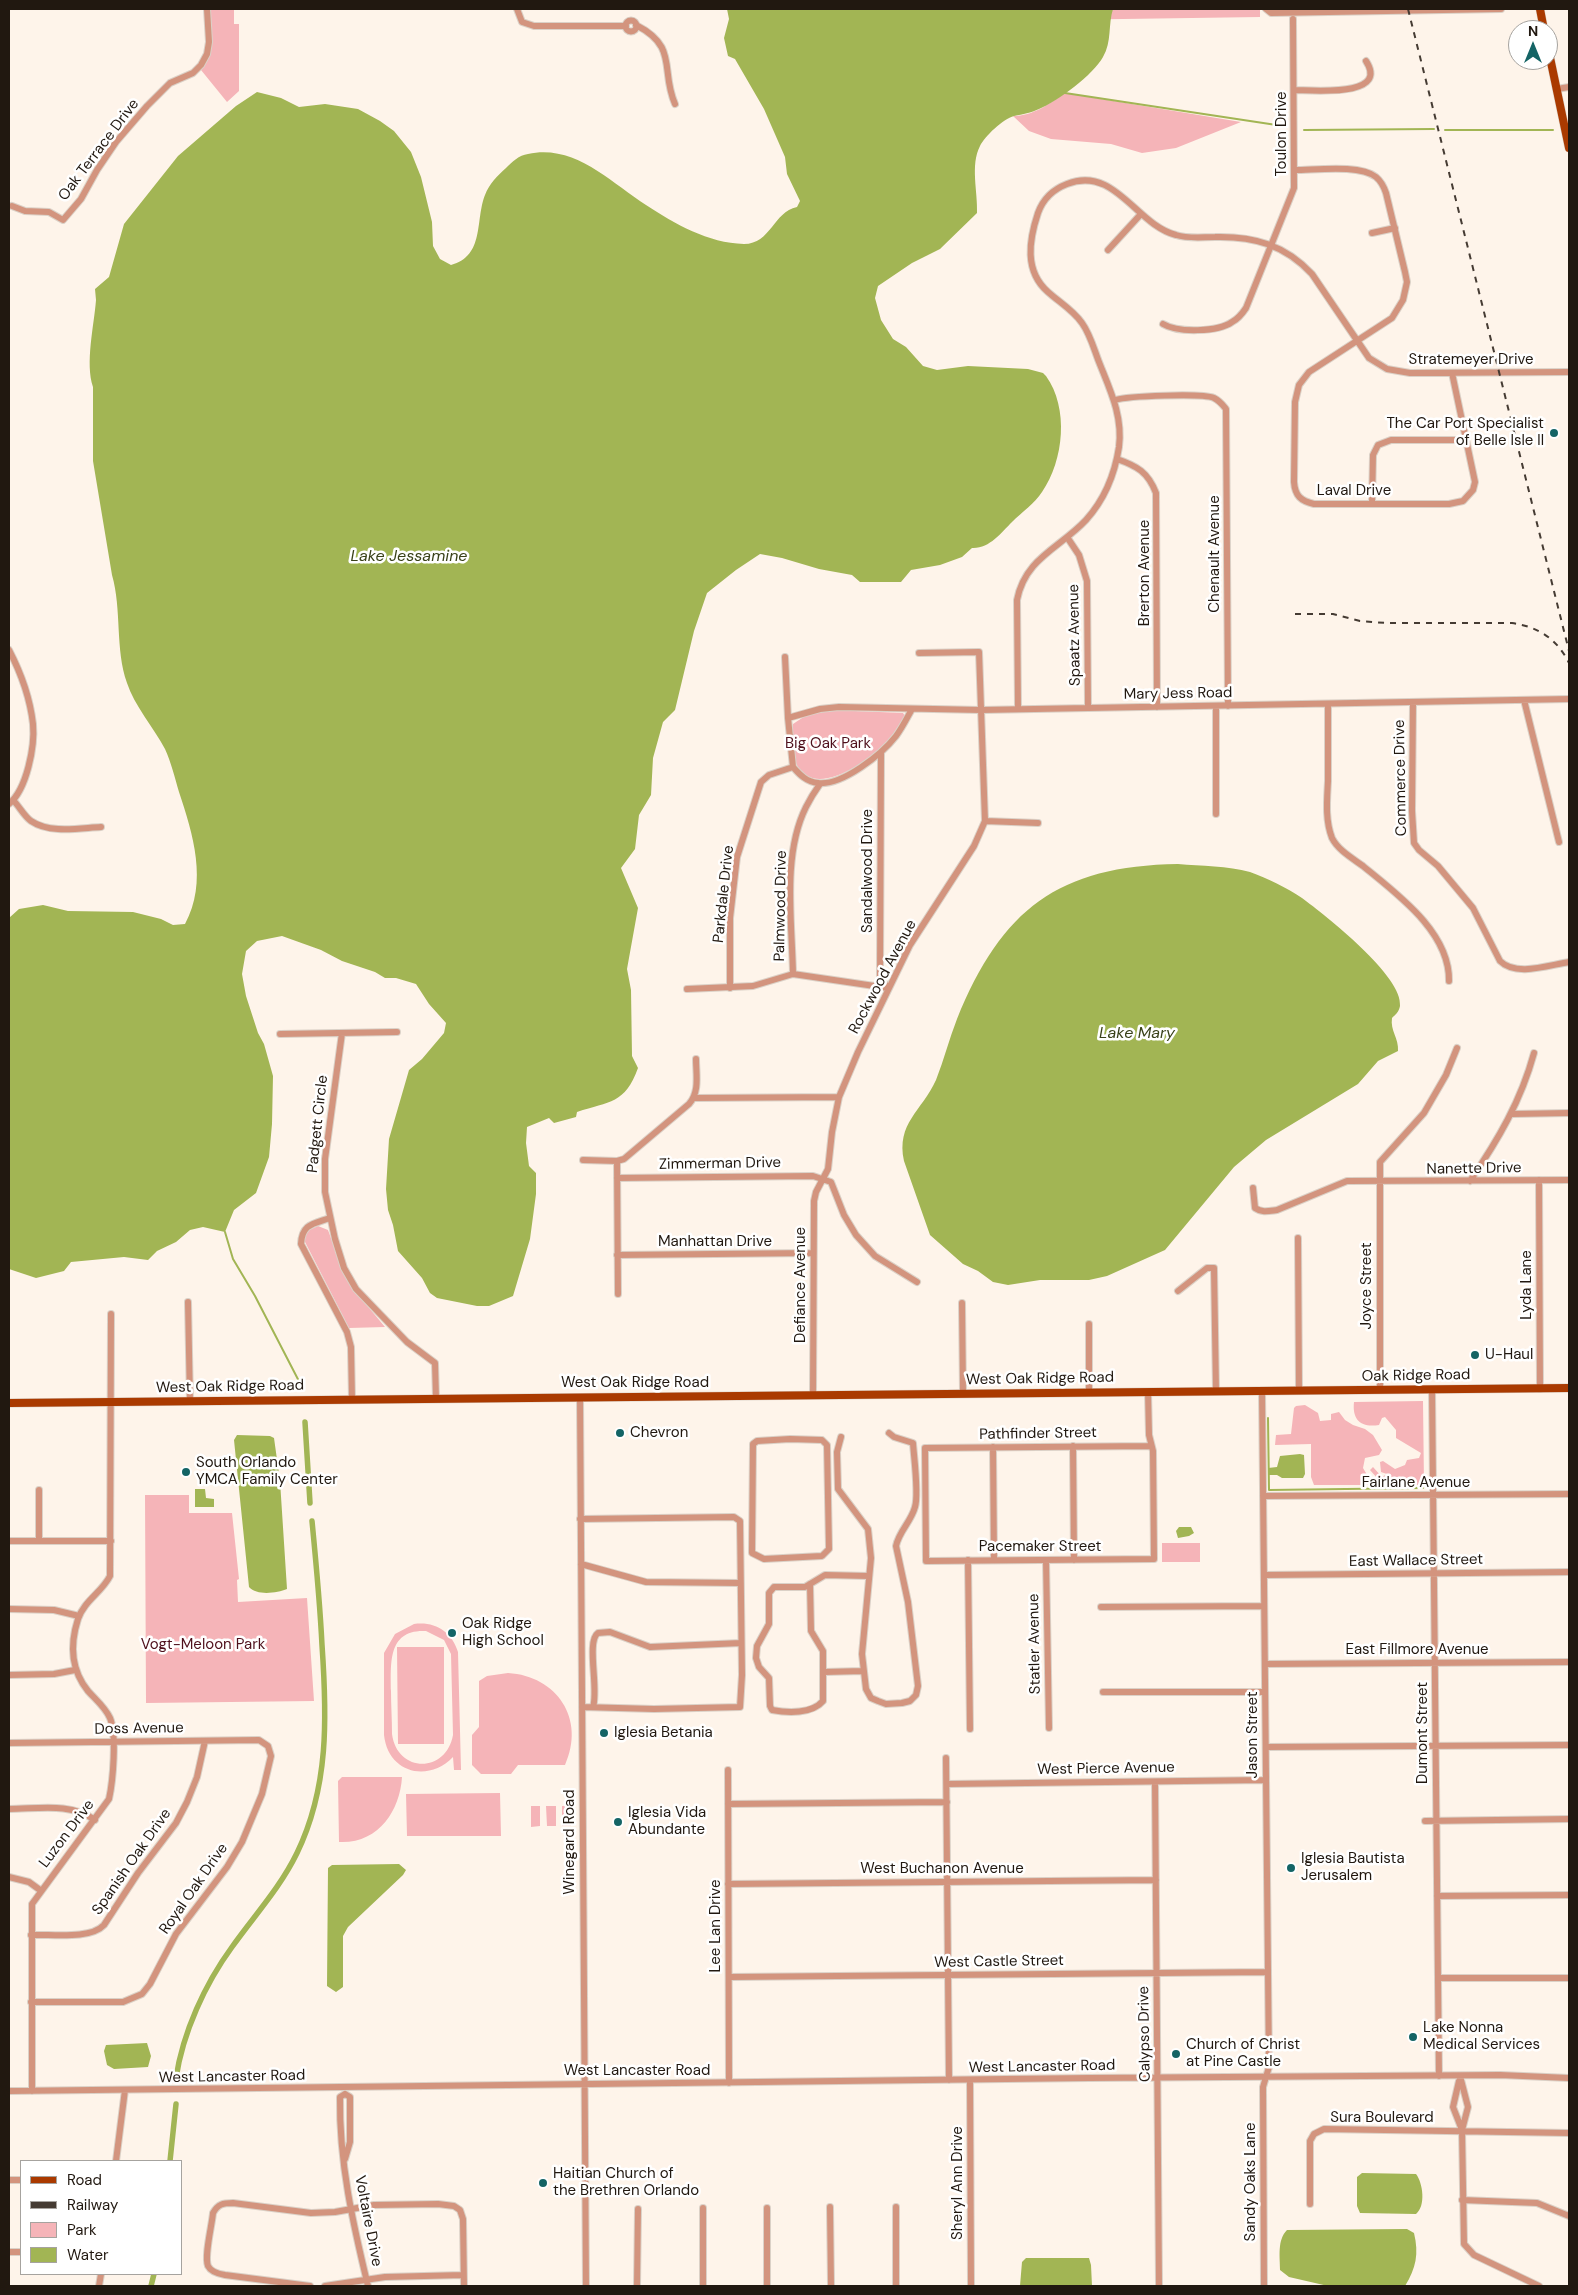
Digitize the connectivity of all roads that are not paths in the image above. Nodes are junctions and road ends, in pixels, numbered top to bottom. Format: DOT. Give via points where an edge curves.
graph roads {
  1 [pos="206,9"];
  2 [pos="517,9"];
  3 [pos="1266,9"];
  4 [pos="1501,9"];
  5 [pos="1293,20"];
  6 [pos="1366,61"];
  7 [pos="1553,70"];
  8 [pos="1569,87"];
  9 [pos="1557,89"];
  10 [pos="1294,90"];
  11 [pos="675,104"];
  12 [pos="1569,148"];
  13 [pos="1295,170"];
  14 [pos="12,206"];
  15 [pos="1141,214"];
  16 [pos="1394,228"];
  17 [pos="1372,233"];
  18 [pos="1272,245"];
  19 [pos="1108,250"];
  20 [pos="1163,324"];
  21 [pos="1356,341"];
  22 [pos="1569,372"];
  23 [pos="1452,373"];
  24 [pos="1115,400"];
  25 [pos="1466,440"];
  26 [pos="1117,459"];
  27 [pos="1372,504"];
  28 [pos="1067,537"];
  29 [pos="9,650"];
  30 [pos="919,653"];
  31 [pos="785,656"];
  32 [pos="1569,699"];
  33 [pos="1524,700"];
  34 [pos="1413,703"];
  35 [pos="1328,705"];
  36 [pos="1216,706"];
  37 [pos="1228,706"];
  38 [pos="1157,707"];
  39 [pos="1088,708"];
  40 [pos="912,709"];
  41 [pos="1018,709"];
  42 [pos="981,710"];
  43 [pos="788,718"];
  44 [pos="881,752"];
  45 [pos="793,767"];
  46 [pos="820,784"];
  47 [pos="11,802"];
  48 [pos="1216,814"];
  49 [pos="984,820"];
  50 [pos="1038,823"];
  51 [pos="101,827"];
  52 [pos="1559,842"];
  53 [pos="1569,962"];
  54 [pos="793,974"];
  55 [pos="1449,981"];
  56 [pos="730,988"];
  57 [pos="888,988"];
  58 [pos="687,989"];
  59 [pos="396,1032"];
  60 [pos="342,1033"];
  61 [pos="280,1034"];
  62 [pos="1457,1048"];
  63 [pos="1534,1053"];
  64 [pos="696,1059"];
  65 [pos="839,1096"];
  66 [pos="695,1098"];
  67 [pos="1569,1113"];
  68 [pos="1512,1114"];
  69 [pos="583,1160"];
  70 [pos="617,1161"];
  71 [pos="617,1178"];
  72 [pos="824,1178"];
  73 [pos="1539,1180"];
  74 [pos="1569,1180"];
  75 [pos="1470,1181"];
  76 [pos="1379,1182"];
  77 [pos="1253,1188"];
  78 [pos="330,1218"];
  79 [pos="1298,1238"];
  80 [pos="813,1253"];
  81 [pos="618,1255"];
  82 [pos="917,1282"];
  83 [pos="1178,1291"];
  84 [pos="618,1294"];
  85 [pos="188,1302"];
  86 [pos="962,1303"];
  87 [pos="111,1314"];
  88 [pos="1089,1324"];
  89 [pos="1569,1388"];
  90 [pos="1432,1389"];
  91 [pos="1540,1389"];
  92 [pos="1298,1390"];
  93 [pos="1380,1390"];
  94 [pos="1216,1391"];
  95 [pos="1262,1391"];
  96 [pos="1089,1392"];
  97 [pos="1148,1392"];
  98 [pos="963,1393"];
  99 [pos="813,1395"];
  100 [pos="580,1397"];
  101 [pos="436,1398"];
  102 [pos="352,1400"];
  103 [pos="190,1401"];
  104 [pos="111,1402"];
  105 [pos="9,1403"];
  106 [pos="889,1433"];
  107 [pos="841,1437"];
  108 [pos="1073,1446"];
  109 [pos="1151,1446"];
  110 [pos="993,1447"];
  111 [pos="39,1490"];
  112 [pos="1569,1494"];
  113 [pos="1433,1495"];
  114 [pos="1263,1496"];
  115 [pos="580,1519"];
  116 [pos="9,1541"];
  117 [pos="39,1541"];
  118 [pos="111,1541"];
  119 [pos="789,1559"];
  120 [pos="968,1560"];
  121 [pos="994,1560"];
  122 [pos="1046,1560"];
  123 [pos="1074,1560"];
  124 [pos="926,1561"];
  125 [pos="581,1564"];
  126 [pos="1434,1572"];
  127 [pos="1569,1572"];
  128 [pos="1264,1575"];
  129 [pos="869,1576"];
  130 [pos="740,1583"];
  131 [pos="810,1584"];
  132 [pos="1264,1606"];
  133 [pos="1100,1607"];
  134 [pos="9,1609"];
  135 [pos="79,1616"];
  136 [pos="741,1643"];
  137 [pos="1569,1662"];
  138 [pos="1435,1663"];
  139 [pos="1265,1664"];
  140 [pos="76,1670"];
  141 [pos="863,1671"];
  142 [pos="824,1672"];
  143 [pos="9,1675"];
  144 [pos="1103,1692"];
  145 [pos="1265,1692"];
  146 [pos="582,1707"];
  147 [pos="593,1707"];
  148 [pos="1049,1728"];
  149 [pos="970,1729"];
  150 [pos="205,1741"];
  151 [pos="112,1742"];
  152 [pos="9,1743"];
  153 [pos="1569,1745"];
  154 [pos="268,1746"];
  155 [pos="1435,1746"];
  156 [pos="1266,1747"];
  157 [pos="946,1758"];
  158 [pos="728,1770"];
  159 [pos="1266,1780"];
  160 [pos="1155,1782"];
  161 [pos="947,1784"];
  162 [pos="947,1802"];
  163 [pos="728,1804"];
  164 [pos="9,1809"];
  165 [pos="1569,1819"];
  166 [pos="95,1820"];
  167 [pos="1425,1821"];
  168 [pos="1436,1821"];
  169 [pos="9,1877"];
  170 [pos="1156,1880"];
  171 [pos="947,1882"];
  172 [pos="728,1884"];
  173 [pos="40,1890"];
  174 [pos="1569,1895"];
  175 [pos="1437,1896"];
  176 [pos="31,1934"];
  177 [pos="1268,1972"];
  178 [pos="1157,1973"];
  179 [pos="948,1975"];
  180 [pos="729,1977"];
  181 [pos="1438,1978"];
  182 [pos="1569,1978"];
  183 [pos="32,2002"];
  184 [pos="1439,2076"];
  185 [pos="1460,2076"];
  186 [pos="1266,2078"];
  187 [pos="1569,2078"];
  188 [pos="1158,2079"];
  189 [pos="949,2080"];
  190 [pos="970,2080"];
  191 [pos="585,2083"];
  192 [pos="730,2083"];
  193 [pos="124,2090"];
  194 [pos="9,2091"];
  195 [pos="32,2091"];
  196 [pos="345,2091"];
  197 [pos="1455,2114"];
  198 [pos="1466,2114"];
  199 [pos="1462,2130"];
  200 [pos="1569,2133"];
  201 [pos="116,2160"];
  202 [pos="345,2161"];
  203 [pos="1462,2200"];
  204 [pos="1310,2204"];
  205 [pos="830,2207"];
  206 [pos="896,2207"];
  207 [pos="702,2208"];
  208 [pos="767,2208"];
  209 [pos="350,2209"];
  210 [pos="638,2209"];
  211 [pos="1569,2216"];
  212 [pos="463,2275"];
  213 [pos="366,2279"];
  214 [pos="310,2286"];
  215 [pos="325,2286"];
  216 [pos="368,2286"];
  217 [pos="464,2286"];
  218 [pos="586,2286"];
  219 [pos="637,2286"];
  220 [pos="702,2286"];
  221 [pos="767,2286"];
  222 [pos="831,2286"];
  223 [pos="896,2286"];
  224 [pos="971,2286"];
  225 [pos="1159,2286"];
  226 [pos="1264,2286"];
  227 [pos="1539,2286"];
  1 -- 14 [label="street, Oak Terrace Drive" via="209,42 201,65 193,73 170,83 147,106 116,142 81,199 63,220 49,212 25,211"];
  2 -- 11 [label="street" via="522,22 534,26 626,26 631,31 636,26 650,32 660,44 668,66"];
  3 -- 4 [label="street" via="1271,12 1313,13"];
  5 -- 10 [label="street, Toulon Drive"];
  6 -- 10 [label="street" via="1369,78 1354,90"];
  7 -- 9 [label="main road"];
  8 -- 9 [label="street"];
  9 -- 12 [label="main road"];
  10 -- 13 [label="street, Toulon Drive"];
  13 -- 16 [label="street, Laval Drive" via="1356,170 1375,176 1386,193"];
  13 -- 18 [label="street, Toulon Drive" via="1291,200"];
  15 -- 18 [label="street, Stratemeyer Drive" via="1178,236 1244,237"];
  15 -- 19 [label="street"];
  15 -- 24 [label="street, Stratemeyer Drive" via="1103,183 1072,182 1054,191 1041,206 1031,247 1033,273 1042,287 1082,322"];
  16 -- 17 [label="street"];
  16 -- 21 [label="street, Laval Drive" via="1407,282 1403,300 1392,318"];
  18 -- 20 [label="street, Toulon Drive" via="1246,308 1232,323 1204,330 1176,329"];
  18 -- 21 [label="street, Stratemeyer Drive" via="1302,263 1312,274"];
  21 -- 23 [label="street, Stratemeyer Drive" via="1369,358 1387,369 1410,373"];
  21 -- 27 [label="street, Laval Drive" via="1309,372 1296,392 1295,489 1300,499 1314,504"];
  22 -- 23 [label="street, Stratemeyer Drive"];
  23 -- 25 [label="street, Laval Drive"];
  24 -- 26 [label="street, Stratemeyer Drive" via="1120,430"];
  24 -- 37 [label="street, Chenault Avenue" via="1130,397 1209,397 1222,402 1227,414"];
  25 -- 27 [label="street" via="1391,440 1378,446 1373,455"];
  25 -- 27 [label="street, Laval Drive" via="1475,482 1473,490 1463,501 1449,504"];
  26 -- 28 [label="street, Stratemeyer Drive" via="1096,508"];
  26 -- 38 [label="street, Brerton Avenue" via="1146,472 1156,492"];
  28 -- 39 [label="street, Spaatz Avenue" via="1079,555 1087,581"];
  28 -- 41 [label="street, Stratemeyer Drive" via="1033,564 1020,585 1017,600"];
  29 -- 47 [label="street" via="29,701 33,725 26,777"];
  30 -- 42 [label="street, Rockwood Avenue" via="979,652"];
  31 -- 43 [label="street"];
  32 -- 33 [label="street, Mary Jess Road"];
  33 -- 34 [label="street, Mary Jess Road"];
  33 -- 52 [label="street"];
  34 -- 35 [label="street, Mary Jess Road"];
  34 -- 53 [label="street, Commerce Drive" via="1414,844 1473,908 1504,966 1521,969"];
  35 -- 37 [label="street, Mary Jess Road"];
  35 -- 55 [label="street" via="1327,814 1333,839 1347,854 1400,895 1425,922 1445,956"];
  36 -- 37 [label="street, Mary Jess Road"];
  36 -- 38 [label="street, Mary Jess Road"];
  36 -- 48 [label="street"];
  38 -- 39 [label="street, Mary Jess Road"];
  39 -- 41 [label="street, Mary Jess Road"];
  40 -- 42 [label="street, Mary Jess Road"];
  40 -- 43 [label="street, Mary Jess Road" via="839,707"];
  40 -- 44 [label="street"];
  41 -- 42 [label="street, Mary Jess Road"];
  42 -- 49 [label="street, Rockwood Avenue"];
  43 -- 45 [label="street"];
  44 -- 46 [label="street" via="849,774"];
  44 -- 57 [label="street, Sandalwood Drive" via="880,978"];
  45 -- 46 [label="street" via="802,777"];
  45 -- 56 [label="street, Parkdale Drive" via="769,775 761,782 737,857 730,918"];
  46 -- 54 [label="street, Palmwood Drive" via="806,807 795,838 791,865"];
  47 -- 51 [label="street" via="31,821 45,827"];
  49 -- 50 [label="street"];
  49 -- 57 [label="street, Rockwood Avenue" via="974,846 910,945"];
  54 -- 56 [label="street" via="753,986"];
  54 -- 57 [label="street"];
  56 -- 58 [label="street"];
  57 -- 65 [label="street, Rockwood Avenue"];
  59 -- 60 [label="street"];
  60 -- 61 [label="street"];
  60 -- 78 [label="street, Padgett Circle" via="325,1159"];
  62 -- 76 [label="street, Joyce Street" via="1424,1113 1380,1162"];
  63 -- 68 [label="street"];
  64 -- 66 [label="street"];
  65 -- 66 [label="street"];
  65 -- 72 [label="street, Rockwood Avenue" via="831,1157"];
  66 -- 70 [label="street" via="624,1159"];
  67 -- 68 [label="street"];
  68 -- 75 [label="street"];
  69 -- 70 [label="street"];
  70 -- 71 [label="street"];
  71 -- 72 [label="street, Zimmerman Drive"];
  71 -- 81 [label="street"];
  72 -- 80 [label="street, Defiance Avenue" via="814,1201"];
  72 -- 82 [label="street" via="831,1182 856,1235 889,1267"];
  73 -- 74 [label="street, Nanette Drive"];
  73 -- 75 [label="street, Nanette Drive"];
  73 -- 91 [label="street, Lyda Lane"];
  75 -- 76 [label="street, Nanette Drive"];
  76 -- 77 [label="street, Nanette Drive" via="1347,1182 1265,1212 1255,1208"];
  76 -- 93 [label="street, Joyce Street"];
  78 -- 101 [label="street, Padgett Circle" via="344,1268 356,1289 407,1342 434,1362"];
  78 -- 102 [label="street" via="306,1227 301,1244 347,1332 351,1352"];
  79 -- 92 [label="street"];
  80 -- 81 [label="street, Manhattan Drive"];
  80 -- 99 [label="street, Defiance Avenue"];
  81 -- 84 [label="street"];
  83 -- 94 [label="street" via="1207,1268 1214,1268"];
  85 -- 103 [label="street"];
  86 -- 98 [label="street"];
  87 -- 104 [label="street, Luzon Drive"];
  88 -- 96 [label="street"];
  89 -- 91 [label="main road, Oak Ridge Road"];
  90 -- 91 [label="main road, Oak Ridge Road"];
  90 -- 93 [label="main road, Oak Ridge Road"];
  90 -- 113 [label="street, Dumont Street"];
  92 -- 93 [label="main road, Oak Ridge Road"];
  92 -- 95 [label="main road, Oak Ridge Road"];
  94 -- 95 [label="main road, West Oak Ridge Road"];
  94 -- 97 [label="main road, West Oak Ridge Road"];
  95 -- 114 [label="street, Jason Street"];
  96 -- 97 [label="main road, West Oak Ridge Road"];
  96 -- 98 [label="main road, West Oak Ridge Road"];
  97 -- 109 [label="street"];
  98 -- 99 [label="main road, West Oak Ridge Road"];
  99 -- 100 [label="main road, West Oak Ridge Road"];
  100 -- 101 [label="main road, West Oak Ridge Road"];
  100 -- 115 [label="street, Winegard Road"];
  101 -- 102 [label="main road, West Oak Ridge Road"];
  102 -- 103 [label="main road, West Oak Ridge Road"];
  103 -- 104 [label="main road, West Oak Ridge Road"];
  104 -- 105 [label="main road, West Oak Ridge Road"];
  104 -- 118 [label="street, Luzon Drive"];
  106 -- 141 [label="street" via="913,1443 916,1505 896,1546 912,1626 918,1686 916,1695 902,1703 886,1704 871,1698"];
  107 -- 129 [label="street" via="837,1452 838,1489 868,1529"];
  108 -- 109 [label="street, Pathfinder Street"];
  108 -- 110 [label="street, Pathfinder Street"];
  108 -- 123 [label="street"];
  109 -- 123 [label="street, Pacemaker Street" via="1154,1559"];
  110 -- 121 [label="street"];
  110 -- 124 [label="street, Pathfinder Street" via="925,1448"];
  111 -- 117 [label="street"];
  112 -- 113 [label="street, Fairlane Avenue"];
  113 -- 114 [label="street, Fairlane Avenue"];
  113 -- 126 [label="street, Dumont Street"];
  114 -- 128 [label="street, Jason Street"];
  115 -- 125 [label="street, Winegard Road"];
  115 -- 130 [label="street" via="734,1517 740,1521"];
  116 -- 117 [label="street"];
  117 -- 118 [label="street"];
  118 -- 135 [label="street, Luzon Drive" via="110,1576"];
  119 -- 119 [label="street" via="822,1556 828,1549 827,1445 822,1440 761,1440 752,1444 752,1553 764,1559"];
  120 -- 121 [label="street, Pacemaker Street"];
  120 -- 124 [label="street, Pacemaker Street"];
  120 -- 149 [label="street"];
  121 -- 122 [label="street, Pacemaker Street"];
  122 -- 123 [label="street, Pacemaker Street"];
  122 -- 148 [label="street, Statler Avenue"];
  125 -- 130 [label="street" via="646,1582"];
  125 -- 146 [label="street, Winegard Road"];
  126 -- 127 [label="street, East Wallace Street"];
  126 -- 128 [label="street, East Wallace Street"];
  126 -- 138 [label="street, Dumont Street"];
  128 -- 132 [label="street, Jason Street"];
  129 -- 131 [label="street" via="826,1575"];
  129 -- 141 [label="street"];
  130 -- 136 [label="street"];
  131 -- 142 [label="street" via="811,1631 823,1651"];
  131 -- 142 [label="street" via="805,1587 774,1587 769,1592 769,1624 757,1646 756,1658 759,1668 769,1678 772,1710 817,1707 823,1701"];
  132 -- 133 [label="street"];
  132 -- 139 [label="street, Jason Street"];
  134 -- 135 [label="street" via="54,1610"];
  135 -- 140 [label="street, Luzon Drive" via="73,1640"];
  136 -- 147 [label="street" via="740,1707 654,1710"];
  136 -- 147 [label="street" via="650,1647 610,1632 598,1633 592,1642"];
  137 -- 138 [label="street, East Fillmore Avenue"];
  138 -- 139 [label="street, East Fillmore Avenue"];
  138 -- 155 [label="street, Dumont Street"];
  139 -- 145 [label="street, Jason Street"];
  140 -- 143 [label="street"];
  140 -- 151 [label="street, Luzon Drive" via="88,1691 104,1708 110,1720"];
  141 -- 142 [label="street"];
  144 -- 145 [label="street"];
  145 -- 156 [label="street, Jason Street"];
  146 -- 147 [label="street"];
  146 -- 191 [label="street, Winegard Road"];
  150 -- 151 [label="street, Doss Avenue"];
  150 -- 154 [label="street, Doss Avenue" via="260,1740"];
  150 -- 176 [label="street, Spanish Oak Drive" via="188,1802 104,1925 89,1934"];
  151 -- 152 [label="street, Doss Avenue"];
  151 -- 166 [label="street, Luzon Drive" via="113,1780 109,1799"];
  153 -- 155 [label="street"];
  154 -- 183 [label="street, Royal Oak Drive" via="271,1756 262,1794 242,1842 176,1934 142,1994 123,2002"];
  155 -- 156 [label="street"];
  155 -- 168 [label="street, Dumont Street"];
  156 -- 159 [label="street, Jason Street"];
  157 -- 161 [label="street"];
  158 -- 163 [label="street, Lee Lan Drive"];
  159 -- 160 [label="street, West Pierce Avenue"];
  159 -- 177 [label="street, Jason Street"];
  160 -- 161 [label="street, West Pierce Avenue"];
  160 -- 170 [label="street, Calypso Drive"];
  161 -- 162 [label="street"];
  162 -- 163 [label="street"];
  162 -- 171 [label="street"];
  163 -- 172 [label="street, Lee Lan Drive"];
  164 -- 166 [label="street" via="72,1809"];
  165 -- 168 [label="street"];
  166 -- 173 [label="street, Luzon Drive"];
  167 -- 168 [label="street"];
  168 -- 175 [label="street, Dumont Street"];
  169 -- 173 [label="street" via="29,1882"];
  170 -- 171 [label="street, West Buchanon Avenue"];
  170 -- 178 [label="street, Calypso Drive"];
  171 -- 172 [label="street, West Buchanon Avenue"];
  171 -- 179 [label="street"];
  172 -- 180 [label="street, Lee Lan Drive"];
  173 -- 176 [label="street, Luzon Drive" via="32,1904"];
  174 -- 175 [label="street"];
  175 -- 181 [label="street, Dumont Street"];
  176 -- 183 [label="street, Luzon Drive"];
  177 -- 178 [label="street, West Castle Street"];
  177 -- 186 [label="street, Jason Street" via="1269,2068"];
  178 -- 179 [label="street, West Castle Street"];
  178 -- 188 [label="street, Calypso Drive"];
  179 -- 180 [label="street, West Castle Street"];
  179 -- 189 [label="street"];
  180 -- 192 [label="street, Lee Lan Drive"];
  181 -- 182 [label="street"];
  181 -- 184 [label="street, Dumont Street"];
  183 -- 195 [label="street, Luzon Drive"];
  184 -- 185 [label="street, West Lancaster Road"];
  184 -- 186 [label="street, West Lancaster Road"];
  185 -- 187 [label="street, West Lancaster Road"];
  185 -- 197 [label="street" via="1453,2104"];
  185 -- 198 [label="street" via="1468,2105"];
  186 -- 188 [label="street, West Lancaster Road"];
  186 -- 226 [label="street, Sandy Oaks Lane" via="1263,2087"];
  188 -- 190 [label="street, West Lancaster Road"];
  188 -- 225 [label="street, Calypso Drive"];
  189 -- 190 [label="street, West Lancaster Road"];
  189 -- 192 [label="street, West Lancaster Road"];
  190 -- 224 [label="street, Sheryl Ann Drive"];
  191 -- 192 [label="street, West Lancaster Road"];
  191 -- 196 [label="street, West Lancaster Road"];
  191 -- 218 [label="street, Winegard Road"];
  193 -- 195 [label="street, West Lancaster Road"];
  193 -- 196 [label="street, West Lancaster Road"];
  193 -- 201 [label="street"];
  194 -- 195 [label="street, West Lancaster Road"];
  196 -- 202 [label="street, Voltaire Drive" via="350,2097 350,2142"];
  196 -- 202 [label="street, Voltaire Drive" via="340,2097 340,2144"];
  197 -- 198 [label="street"];
  197 -- 199 [label="street"];
  198 -- 199 [label="street"];
  199 -- 200 [label="street, Sura Boulevard"];
  199 -- 203 [label="street"];
  199 -- 204 [label="street, Sura Boulevard" via="1318,2131 1310,2140"];
  202 -- 209 [label="street, Voltaire Drive"];
  203 -- 211 [label="street" via="1537,2203"];
  203 -- 227 [label="street" via="1462,2240 1469,2252"];
  205 -- 222 [label="street"];
  206 -- 223 [label="street"];
  207 -- 220 [label="street"];
  208 -- 221 [label="street"];
  209 -- 212 [label="street" via="374,2204 454,2206 460,2210 463,2219"];
  209 -- 213 [label="street, Voltaire Drive"];
  209 -- 214 [label="street" via="311,2213 223,2203 213,2213 206,2260 209,2268 218,2274"];
  210 -- 219 [label="street"];
  212 -- 213 [label="street"];
  212 -- 217 [label="street"];
  213 -- 215 [label="street"];
  213 -- 216 [label="street, Voltaire Drive"];
}
